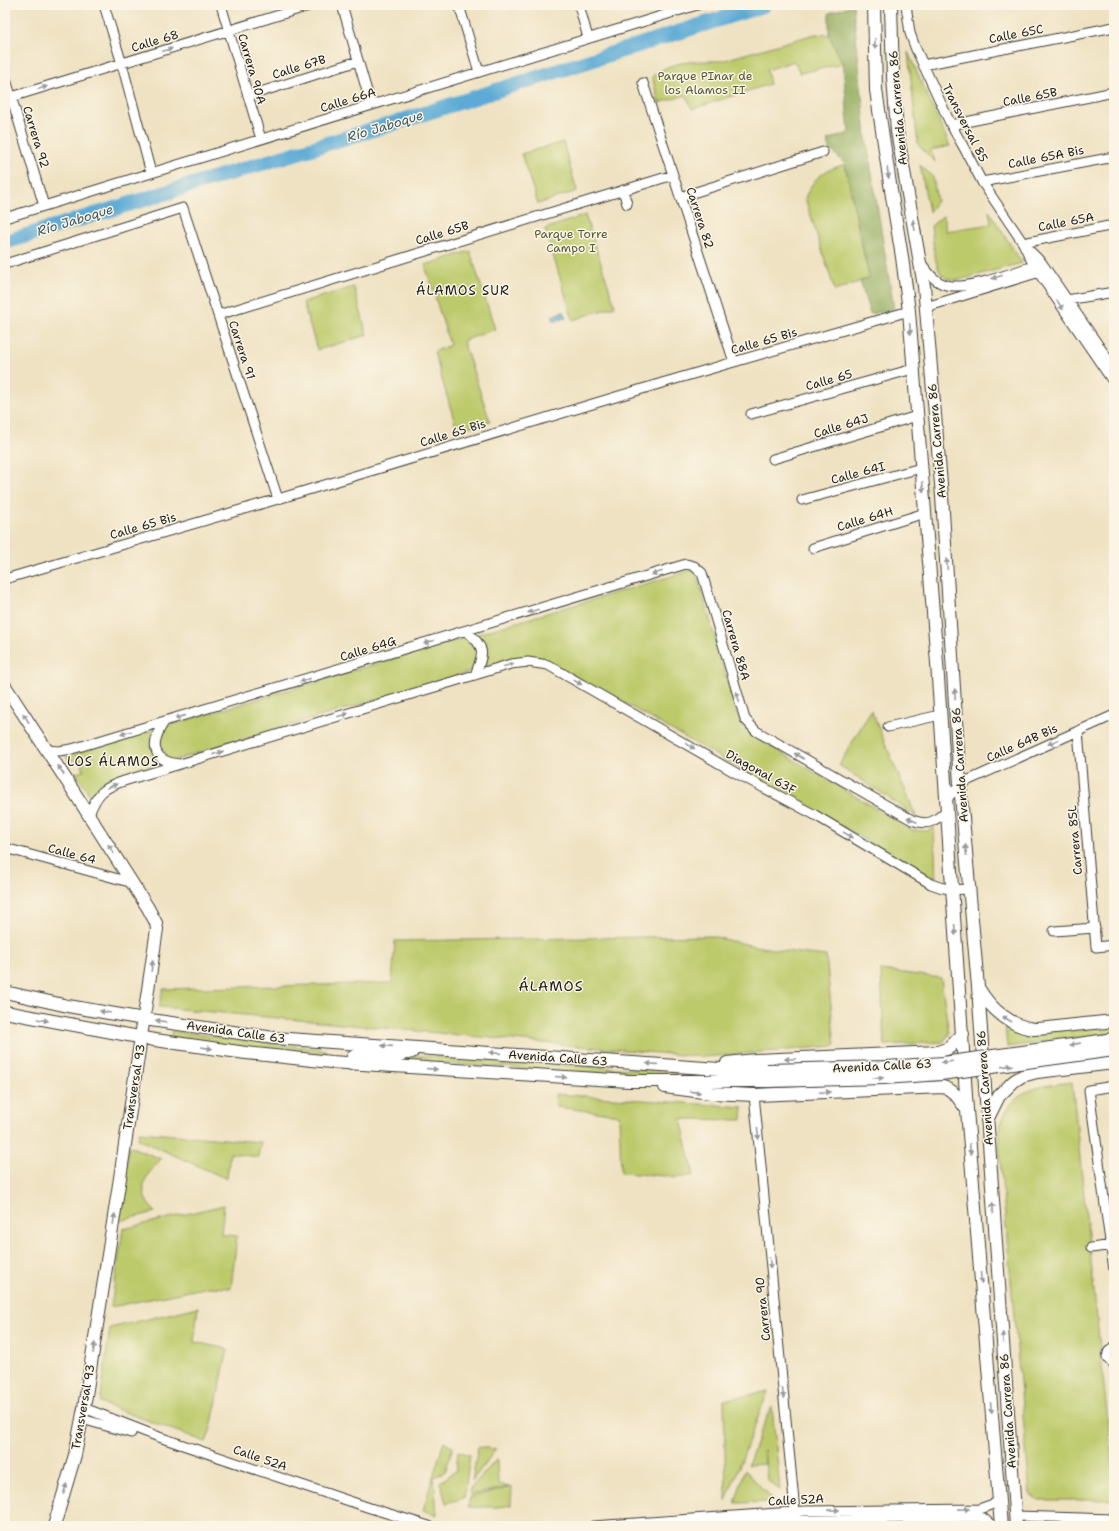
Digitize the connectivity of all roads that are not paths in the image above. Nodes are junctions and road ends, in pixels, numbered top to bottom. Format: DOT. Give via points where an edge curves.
graph roads {
  1 [pos="104,5"];
  2 [pos="221,5"];
  3 [pos="312,5"];
  4 [pos="342,5"];
  5 [pos="459,5"];
  6 [pos="579,5"];
  7 [pos="697,5"];
  8 [pos="874,5"];
  9 [pos="906,5"];
  10 [pos="892,6"];
  11 [pos="1114,27"];
  12 [pos="229,31"];
  13 [pos="588,38"];
  14 [pos="358,61"];
  15 [pos="122,64"];
  16 [pos="923,65"];
  17 [pos="479,72"];
  18 [pos="5,76"];
  19 [pos="643,82"];
  20 [pos="1114,92"];
  21 [pos="248,96"];
  22 [pos="8,98"];
  23 [pos="371,105"];
  24 [pos="951,125"];
  25 [pos="261,139"];
  26 [pos="823,152"];
  27 [pos="1114,156"];
  28 [pos="151,173"];
  29 [pos="673,175"];
  30 [pos="982,182"];
  31 [pos="623,190"];
  32 [pos="680,197"];
  33 [pos="627,204"];
  34 [pos="44,206"];
  35 [pos="5,218"];
  36 [pos="1114,225"];
  37 [pos="1023,243"];
  38 [pos="921,263"];
  39 [pos="5,264"];
  40 [pos="1040,268"];
  41 [pos="1114,292"];
  42 [pos="1067,300"];
  43 [pos="926,307"];
  44 [pos="909,311"];
  45 [pos="218,315"];
  46 [pos="1111,357"];
  47 [pos="734,362"];
  48 [pos="1114,368"];
  49 [pos="913,369"];
  50 [pos="1114,384"];
  51 [pos="751,414"];
  52 [pos="917,416"];
  53 [pos="772,459"];
  54 [pos="921,468"];
  55 [pos="278,499"];
  56 [pos="802,500"];
  57 [pos="925,513"];
  58 [pos="812,548"];
  59 [pos="694,566"];
  60 [pos="5,579"];
  61 [pos="466,631"];
  62 [pos="475,675"];
  63 [pos="5,686"];
  64 [pos="940,715"];
  65 [pos="1114,715"];
  66 [pos="164,722"];
  67 [pos="888,727"];
  68 [pos="1078,731"];
  69 [pos="47,750"];
  70 [pos="181,764"];
  71 [pos="960,784"];
  72 [pos="946,805"];
  73 [pos="89,815"];
  74 [pos="5,848"];
  75 [pos="133,883"];
  76 [pos="970,889"];
  77 [pos="952,891"];
  78 [pos="1095,928"];
  79 [pos="1054,931"];
  80 [pos="1114,945"];
  81 [pos="978,987"];
  82 [pos="5,992"];
  83 [pos="5,1012"];
  84 [pos="144,1019"];
  85 [pos="1114,1021"];
  86 [pos="963,1034"];
  87 [pos="141,1038"];
  88 [pos="1114,1039"];
  89 [pos="426,1049"];
  90 [pos="1114,1050"];
  91 [pos="1114,1063"];
  92 [pos="351,1064"];
  93 [pos="691,1067"];
  94 [pos="768,1076"];
  95 [pos="629,1082"];
  96 [pos="1114,1086"];
  97 [pos="754,1095"];
  98 [pos="967,1110"];
  99 [pos="987,1121"];
  100 [pos="1112,1246"];
  101 [pos="1091,1248"];
  102 [pos="1114,1270"];
  103 [pos="1114,1347"];
  104 [pos="1114,1364"];
  105 [pos="83,1414"];
  106 [pos="999,1502"];
  107 [pos="795,1516"];
  108 [pos="1114,1518"];
  109 [pos="1016,1521"];
  110 [pos="612,1525"];
  111 [pos="54,1526"];
  112 [pos="412,1526"];
  113 [pos="430,1526"];
  114 [pos="593,1526"];
  115 [pos="602,1526"];
  116 [pos="681,1526"];
  117 [pos="994,1526"];
  118 [pos="1001,1526"];
  1 -- 15 [label="street"];
  2 -- 12 [label="street, Carrera 90A"];
  3 -- 12 [label="street, Calle 68"];
  4 -- 14 [label="street"];
  5 -- 17 [label="street"];
  6 -- 13 [label="street"];
  7 -- 13 [label="street, Calle 66A"];
  8 -- 44 [label="main road, Avenida Carrera 86, one-way" via="876,90"];
  9 -- 16 [label="street, Transversal 85" via="910,33"];
  38 -- 10 [label="main road, Avenida Carrera 86, one-way" via="898,142 893,77"];
  11 -- 16 [label="street, Calle 65C"];
  15 -- 12 [label="street, Calle 68, one-way"];
  12 -- 21 [label="street, Carrera 90A"];
  13 -- 17 [label="street, Calle 66A"];
  14 -- 21 [label="street, Calle 67B"];
  14 -- 23 [label="street"];
  22 -- 15 [label="street, Calle 68, one-way"];
  15 -- 28 [label="street"];
  16 -- 24 [label="street, Transversal 85"];
  17 -- 23 [label="street, Calle 66A"];
  18 -- 22 [label="street, Carrera 92"];
  19 -- 29 [label="street, Carrera 82"];
  20 -- 24 [label="street, Calle 65B"];
  21 -- 25 [label="street, Carrera 90A"];
  22 -- 34 [label="street, Carrera 92"];
  23 -- 25 [label="street, Calle 66A"];
  24 -- 30 [label="street, Transversal 85"];
  25 -- 28 [label="street, Calle 66A"];
  26 -- 32 [label="street"];
  27 -- 30 [label="street, Calle 65A Bis"];
  28 -- 34 [label="street, Calle 66A"];
  29 -- 31 [label="street, Calle 65B"];
  29 -- 32 [label="street, Carrera 82"];
  30 -- 37 [label="street, Transversal 85"];
  31 -- 33 [label="street"];
  31 -- 45 [label="street, Calle 65B"];
  32 -- 47 [label="street, Carrera 82"];
  34 -- 35 [label="street, Calle 66A"];
  36 -- 37 [label="street, Calle 65A"];
  37 -- 40 [label="street, Transversal 85"];
  40 -- 38 [label="street, one-way" via="954,286 939,282"];
  38 -- 43 [label="main road, Avenida Carrera 86"];
  39 -- 45 [label="street, Carrera 91" via="183,208"];
  40 -- 42 [label="street, Transversal 85"];
  40 -- 43 [label="street"];
  40 -- 50 [label="street, Transversal 85, one-way"];
  41 -- 42 [label="street"];
  42 -- 46 [label="street, Transversal 85"];
  71 -- 43 [label="main road, Avenida Carrera 86, one-way" via="945,542"];
  44 -- 47 [label="street, Calle 65 Bis"];
  44 -- 49 [label="main road, Avenida Carrera 86, one-way"];
  45 -- 55 [label="street, Carrera 91"];
  46 -- 48 [label="street, Transversal 85"];
  47 -- 55 [label="street, Calle 65 Bis"];
  49 -- 51 [label="street, Calle 65"];
  49 -- 52 [label="main road, Avenida Carrera 86"];
  52 -- 53 [label="street, Calle 64J"];
  52 -- 54 [label="main road, Avenida Carrera 86"];
  54 -- 56 [label="street, Calle 64I"];
  54 -- 57 [label="main road, Avenida Carrera 86, one-way"];
  55 -- 60 [label="street, Calle 65 Bis"];
  57 -- 58 [label="street, Calle 64H"];
  57 -- 64 [label="main road, Avenida Carrera 86"];
  59 -- 61 [label="street, Calle 64G, one-way" via="686,564"];
  72 -- 59 [label="street, Carrera 88A, one-way" via="933,822 920,823 912,820 756,731 745,719 704,580 699,569"];
  61 -- 62 [label="street" via="476,639 481,648 482,658"];
  61 -- 66 [label="street, Calle 64G, one-way"];
  70 -- 62 [label="street, one-way"];
  62 -- 77 [label="street, Diagonal 63F, one-way" via="520,663 543,664 814,815 931,884"];
  69 -- 63 [label="main road, Transversal 93, one-way"];
  64 -- 67 [label="street"];
  64 -- 72 [label="main road, Avenida Carrera 86"];
  65 -- 68 [label="street, Calle 64B Bis"];
  66 -- 69 [label="street, Calle 64G, one-way" via="72,749"];
  66 -- 70 [label="street" via="156,737 157,753 164,760"];
  68 -- 71 [label="street, Calle 64B Bis, one-way"];
  68 -- 78 [label="street, Carrera 85L"];
  73 -- 69 [label="main road, Transversal 93, one-way"];
  73 -- 70 [label="street, one-way" via="96,799 105,789"];
  71 -- 72 [label="street, Calle 64B Bis"];
  76 -- 71 [label="main road, Avenida Carrera 86, one-way"];
  72 -- 77 [label="main road, Avenida Carrera 86"];
  75 -- 73 [label="main road, Transversal 93, one-way"];
  74 -- 75 [label="street, Calle 64"];
  84 -- 75 [label="main road, Transversal 93, one-way" via="156,929 152,916"];
  76 -- 77 [label="street, Diagonal 63F"];
  76 -- 81 [label="main road, Avenida Carrera 86"];
  77 -- 86 [label="main road, Avenida Carrera 86, one-way"];
  78 -- 79 [label="street"];
  78 -- 80 [label="street, Carrera 85L" via="1096,947"];
  85 -- 81 [label="main road, one-way" via="1043,1028 1026,1027 998,1013"];
  81 -- 99 [label="main road, Avenida Carrera 86"];
  84 -- 82 [label="main road, Avenida Calle 63, one-way"];
  83 -- 87 [label="main road, Avenida Calle 63, one-way"];
  84 -- 87 [label="main road, Transversal 93"];
  89 -- 84 [label="main road, Avenida Calle 63, one-way" via="274,1038"];
  86 -- 93 [label="main road, one-way" via="949,1048 938,1052 754,1060"];
  86 -- 98 [label="main road, Avenida Carrera 86"];
  87 -- 92 [label="main road, Avenida Calle 63, one-way"];
  105 -- 87 [label="main road, Transversal 93, one-way"];
  88 -- 94 [label="main road, Avenida Calle 63, one-way, bridge" via="943,1063"];
  89 -- 92 [label="main road" via="392,1056 358,1054 353,1057"];
  93 -- 89 [label="main road, Avenida Calle 63, one-way"];
  94 -- 90 [label="main road, Avenida Calle 63, one-way, bridge" via="884,1078 941,1074"];
  91 -- 99 [label="main road" via="1022,1076 999,1096"];
  92 -- 95 [label="main road, Avenida Calle 63, one-way"];
  93 -- 94 [label="main road, Avenida Calle 63" via="734,1070"];
  94 -- 95 [label="main road, Avenida Calle 63"];
  95 -- 97 [label="main road, one-way" via="690,1091"];
  96 -- 100 [label="street" via="1090,1090"];
  97 -- 98 [label="main road, one-way" via="943,1087 955,1093"];
  97 -- 107 [label="street, Carrera 90, one-way"];
  98 -- 106 [label="main road, Avenida Carrera 86, one-way"];
  109 -- 99 [label="main road, Avenida Carrera 86, one-way"];
  100 -- 101 [label="street"];
  100 -- 102 [label="street"];
  103 -- 104 [label="street" via="1109,1350 1107,1356"];
  111 -- 105 [label="main road, Transversal 93, one-way"];
  105 -- 112 [label="street, Calle 52A" via="116,1428"];
  105 -- 113 [label="street, Calle 52A"];
  107 -- 106 [label="street, Calle 52A, one-way" via="979,1509"];
  106 -- 118 [label="main road, Avenida Carrera 86"];
  107 -- 110 [label="street, Calle 52A"];
  107 -- 116 [label="street, Calle 52A"];
  107 -- 117 [label="street, Calle 52A" via="977,1517"];
  108 -- 109 [label="street"];
  110 -- 115 [label="street, Calle 52A"];
  114 -- 115 [label="street, Calle 52A"];
}
